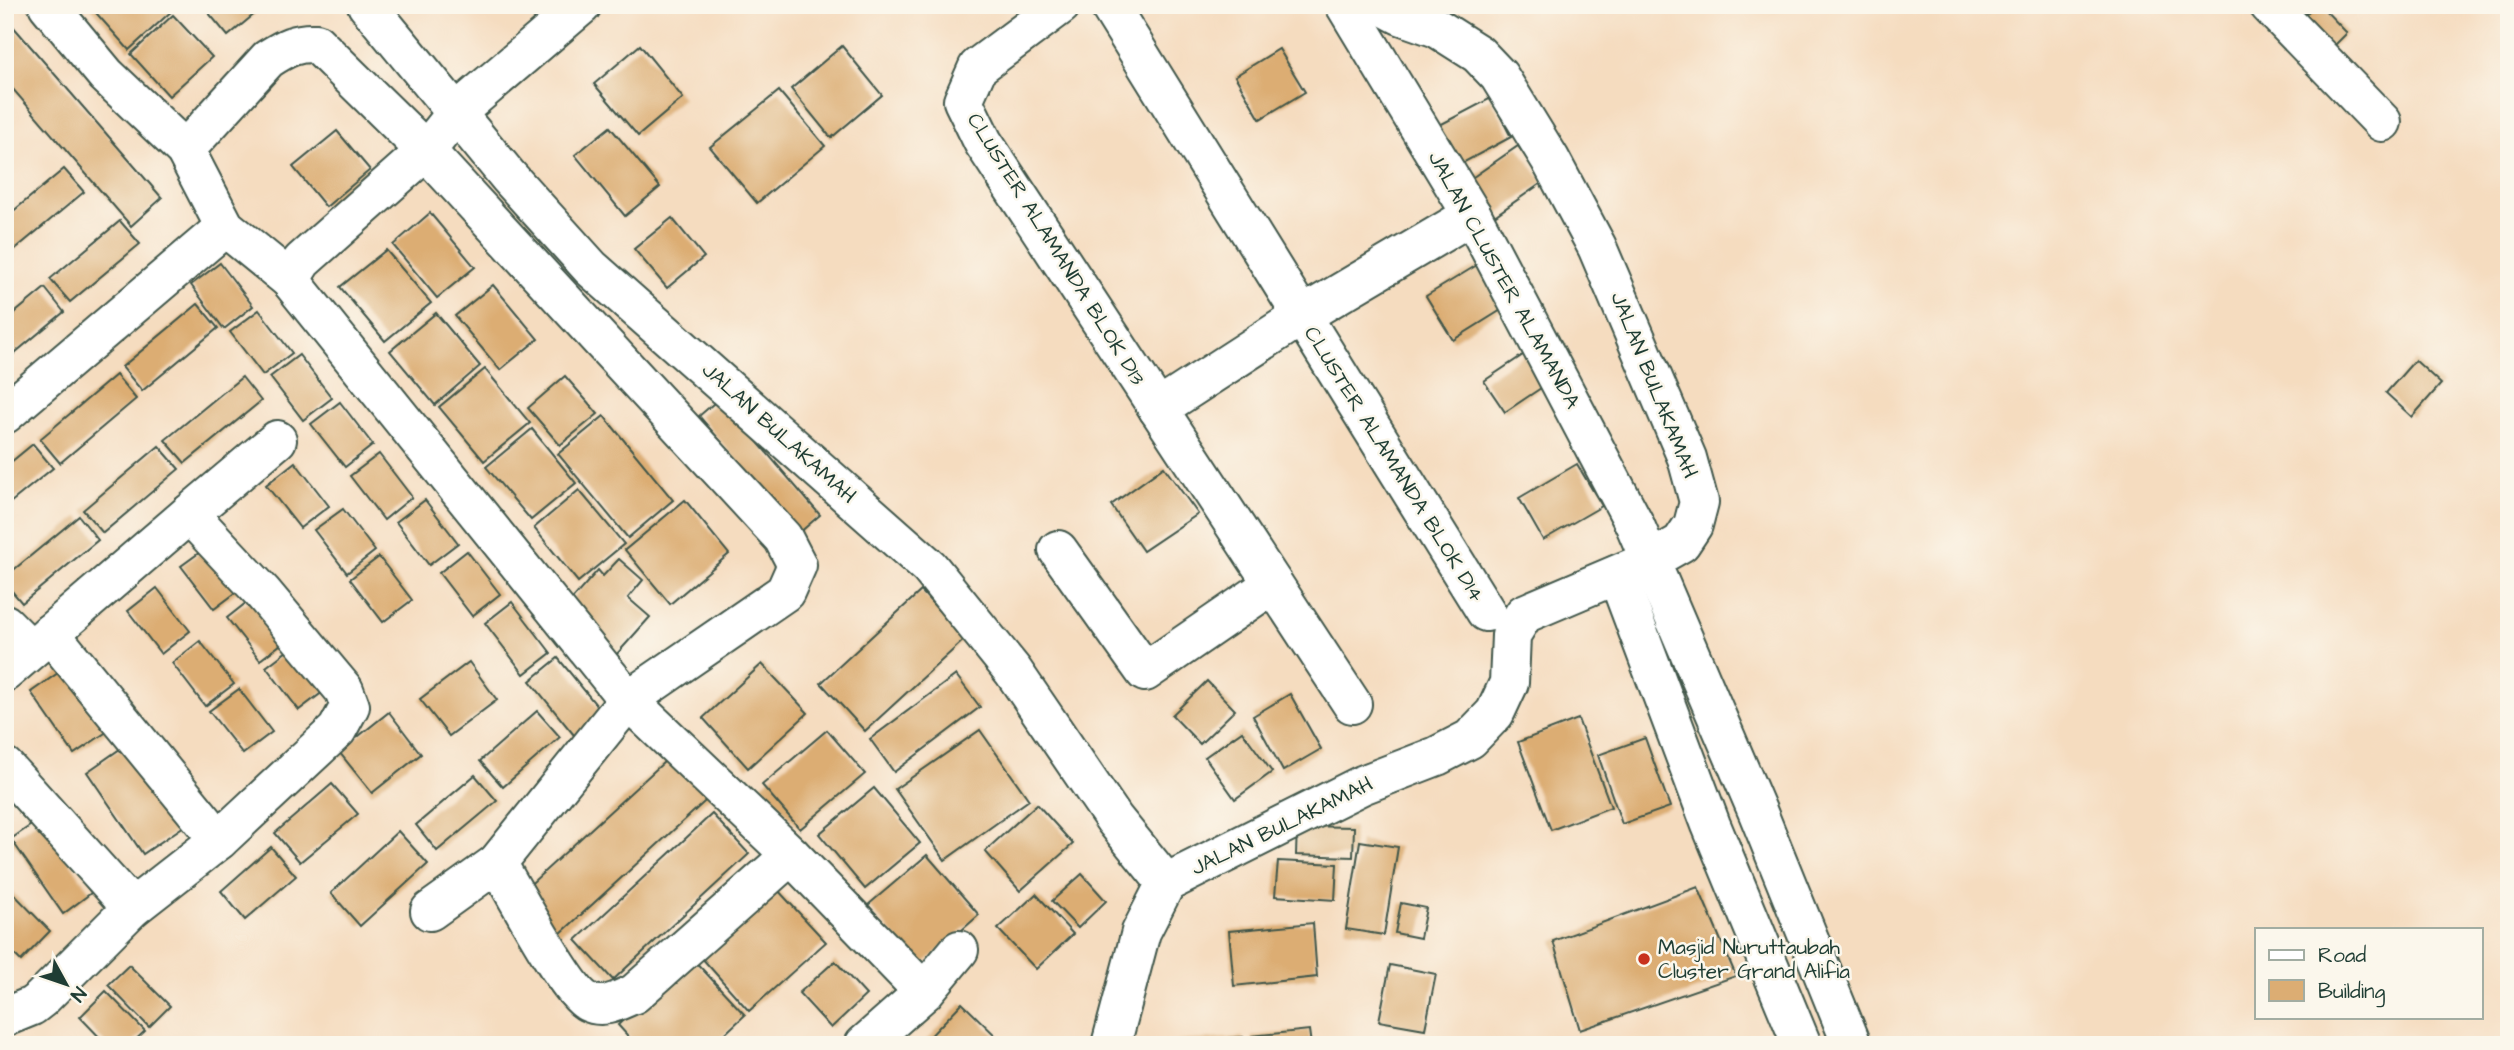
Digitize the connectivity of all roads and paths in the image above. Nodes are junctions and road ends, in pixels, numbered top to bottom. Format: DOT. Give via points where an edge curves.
graph roads {
  1 [pos="48,5"];
  2 [pos="367,5"];
  3 [pos="582,5"];
  4 [pos="1061,5"];
  5 [pos="1109,5"];
  6 [pos="1345,5"];
  7 [pos="1381,5"];
  8 [pos="2269,5"];
  9 [pos="456,113"];
  10 [pos="2382,122"];
  11 [pos="185,150"];
  12 [pos="426,151"];
  13 [pos="1472,215"];
  14 [pos="225,227"];
  15 [pos="290,280"];
  16 [pos="1303,315"];
  17 [pos="1158,409"];
  18 [pos="5,414"];
  19 [pos="277,440"];
  20 [pos="189,514"];
  21 [pos="1058,550"];
  22 [pos="1634,568"];
  23 [pos="1273,584"];
  24 [pos="1486,612"];
  25 [pos="23,645"];
  26 [pos="628,700"];
  27 [pos="1352,704"];
  28 [pos="5,767"];
  29 [pos="219,840"];
  30 [pos="791,855"];
  31 [pos="497,863"];
  32 [pos="1166,883"];
  33 [pos="132,908"];
  34 [pos="430,911"];
  35 [pos="959,950"];
  36 [pos="924,992"];
  37 [pos="5,1017"];
  38 [pos="864,1045"];
  39 [pos="1111,1045"];
  40 [pos="1802,1045"];
  41 [pos="1852,1045"];
  1 -- 11 [label="street" via="106,75"];
  2 -- 9 [label="street, JALAN BULAKAMAH"];
  3 -- 9 [label="street"];
  4 -- 17 [label="street, CLUSTER ALAMANDA BLOK D13" via="978,67 963,101 983,142"];
  5 -- 16 [label="street"];
  6 -- 13 [label="street, JALAN CLUSTER ALAMANDA"];
  7 -- 22 [label="street, JALAN BULAKAMAH" via="1437,28 1478,54 1499,76 1597,247 1687,458 1699,502 1693,525 1681,543"];
  8 -- 10 [label="street"];
  9 -- 12 [label="street"];
  9 -- 32 [label="street, JALAN BULAKAMAH" via="591,268 929,567 1013,671 1114,819"];
  11 -- 12 [label="street" via="268,59 299,42 316,43"];
  11 -- 14 [label="street"];
  12 -- 15 [label="street" via="302,261"];
  12 -- 26 [label="street" via="783,538 797,565 785,592"];
  13 -- 16 [label="street"];
  13 -- 22 [label="street, JALAN CLUSTER ALAMANDA" via="1634,523"];
  14 -- 15 [label="street"];
  14 -- 18 [label="street"];
  15 -- 26 [label="street"];
  16 -- 17 [label="street"];
  16 -- 24 [label="street, CLUSTER ALAMANDA BLOK D14"];
  17 -- 23 [label="street"];
  19 -- 20 [label="street"];
  20 -- 25 [label="street"];
  20 -- 29 [label="street" via="279,612 344,690 350,706 337,730"];
  21 -- 23 [label="street" via="1145,672"];
  22 -- 32 [label="street, JALAN BULAKAMAH" via="1524,614 1511,635 1509,683 1494,713 1470,739 1362,785"];
  22 -- 40 [label="street" via="1711,825"];
  22 -- 41 [label="street" via="1758,813"];
  23 -- 27 [label="street"];
  25 -- 29 [label="street"];
  26 -- 30 [label="street"];
  26 -- 31 [label="street"];
  28 -- 33 [label="street"];
  29 -- 33 [label="street"];
  30 -- 31 [label="street" via="634,994 606,1006 588,1002 568,982"];
  30 -- 36 [label="street"];
  31 -- 34 [label="street"];
  32 -- 39 [label="street, JALAN BULAKAMAH" via="1141,932"];
  33 -- 37 [label="street" via="41,999"];
  35 -- 36 [label="street"];
  36 -- 38 [label="street"];
}
